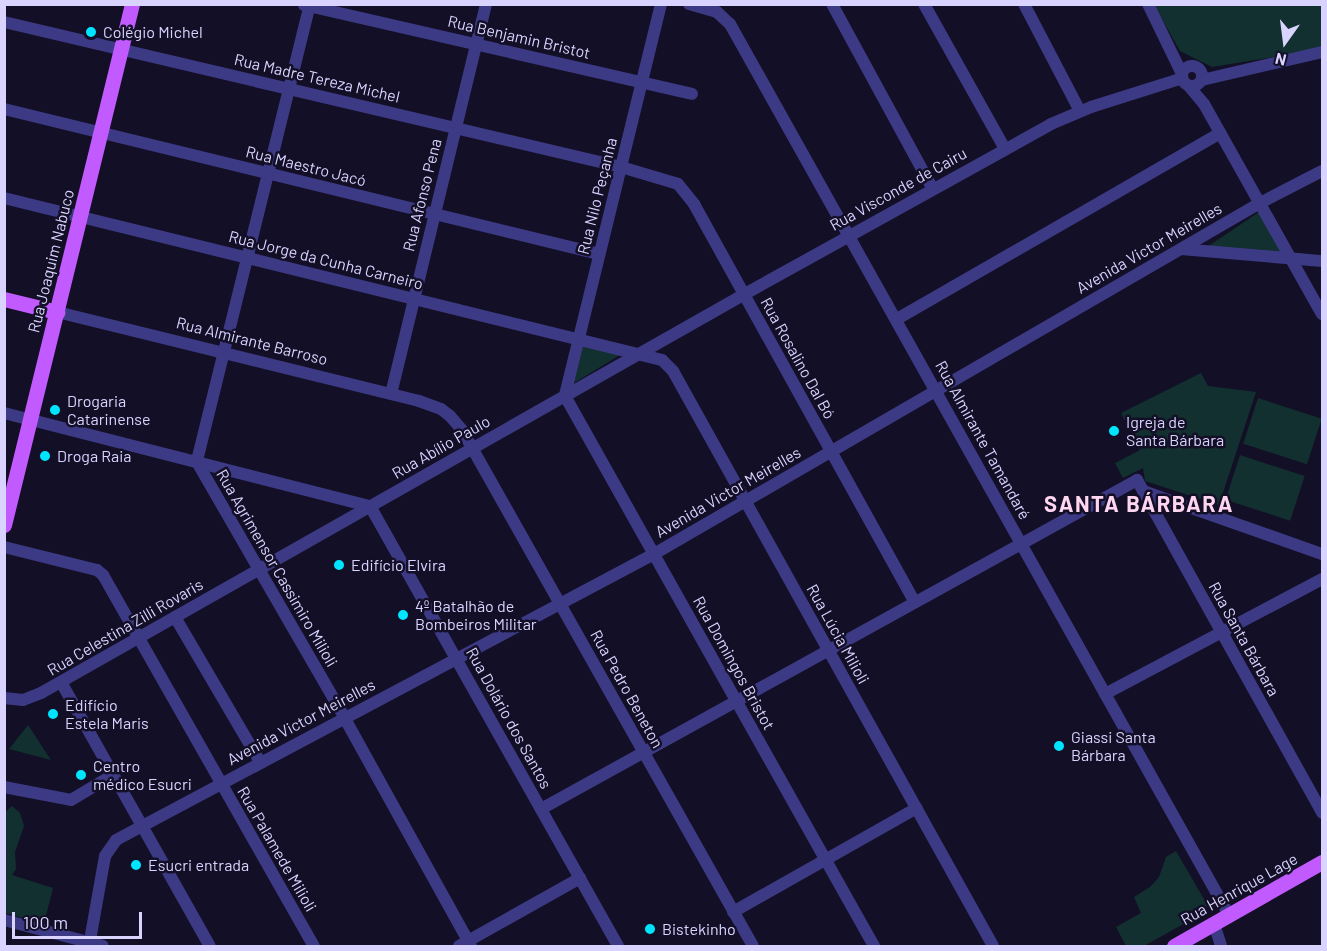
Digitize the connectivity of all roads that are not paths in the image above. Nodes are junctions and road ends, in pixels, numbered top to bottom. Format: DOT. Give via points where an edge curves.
graph roads {
  1 [pos="132,4"];
  2 [pos="486,4"];
  3 [pos="661,4"];
  4 [pos="689,4"];
  5 [pos="832,4"];
  6 [pos="924,4"];
  7 [pos="1024,4"];
  8 [pos="1148,4"];
  9 [pos="308,5"];
  10 [pos="4,22"];
  11 [pos="477,44"];
  12 [pos="1171,46"];
  13 [pos="121,49"];
  14 [pos="1323,52"];
  15 [pos="1199,74"];
  16 [pos="1184,79"];
  17 [pos="642,83"];
  18 [pos="290,89"];
  19 [pos="692,94"];
  20 [pos="1204,104"];
  21 [pos="4,109"];
  22 [pos="1080,111"];
  23 [pos="456,128"];
  24 [pos="100,133"];
  25 [pos="1220,133"];
  26 [pos="1005,149"];
  27 [pos="621,167"];
  28 [pos="1323,171"];
  29 [pos="269,174"];
  30 [pos="933,189"];
  31 [pos="4,198"];
  32 [pos="1260,203"];
  33 [pos="435,214"];
  34 [pos="80,216"];
  35 [pos="850,235"];
  36 [pos="1181,249"];
  37 [pos="599,254"];
  38 [pos="248,258"];
  39 [pos="1291,258"];
  40 [pos="1323,261"];
  41 [pos="743,295"];
  42 [pos="414,298"];
  43 [pos="4,299"];
  44 [pos="57,312"];
  45 [pos="1323,315"];
  46 [pos="897,319"];
  47 [pos="579,338"];
  48 [pos="225,353"];
  49 [pos="640,353"];
  50 [pos="937,391"];
  51 [pos="391,394"];
  52 [pos="565,396"];
  53 [pos="4,413"];
  54 [pos="30,419"];
  55 [pos="472,448"];
  56 [pos="831,452"];
  57 [pos="197,462"];
  58 [pos="1140,485"];
  59 [pos="8,499"];
  60 [pos="746,502"];
  61 [pos="370,506"];
  62 [pos="4,525"];
  63 [pos="1022,544"];
  64 [pos="4,547"];
  65 [pos="654,554"];
  66 [pos="1323,554"];
  67 [pos="258,570"];
  68 [pos="1323,579"];
  69 [pos="915,602"];
  70 [pos="560,604"];
  71 [pos="175,617"];
  72 [pos="1222,633"];
  73 [pos="138,638"];
  74 [pos="829,650"];
  75 [pos="456,658"];
  76 [pos="61,682"];
  77 [pos="1105,694"];
  78 [pos="4,698"];
  79 [pos="736,701"];
  80 [pos="344,717"];
  81 [pos="643,752"];
  82 [pos="260,762"];
  83 [pos="113,775"];
  84 [pos="221,783"];
  85 [pos="4,788"];
  86 [pos="917,808"];
  87 [pos="541,809"];
  88 [pos="1323,813"];
  89 [pos="141,825"];
  90 [pos="825,860"];
  91 [pos="1323,862"];
  92 [pos="580,878"];
  93 [pos="734,912"];
  94 [pos="1229,915"];
  95 [pos="4,920"];
  96 [pos="1214,924"];
  97 [pos="89,944"];
  98 [pos="466,945"];
  99 [pos="103,946"];
  100 [pos="210,946"];
  101 [pos="314,946"];
  102 [pos="618,946"];
  103 [pos="753,946"];
  104 [pos="874,946"];
  105 [pos="993,946"];
  106 [pos="1174,946"];
  107 [pos="1221,946"];
  1 -- 13 [label="main road, Rua Joaquim Nabuco"];
  2 -- 11 [label="street, Rua Afonso Pena"];
  3 -- 17 [label="street, Rua Nilo Peçanha"];
  4 -- 35 [label="street, Rua Almirante Tamandaré" via="717,12 730,24"];
  5 -- 30 [label="street"];
  6 -- 26 [label="street"];
  7 -- 22 [label="street"];
  8 -- 12 [label="street"];
  9 -- 11 [label="street, Rua Benjamin Bristot"];
  9 -- 18 [label="street, Rua Agrimensor Cassimiro Milioli"];
  10 -- 13 [label="street, Rua Madre Tereza Michel"];
  11 -- 17 [label="street, Rua Benjamin Bristot"];
  11 -- 23 [label="street, Rua Afonso Pena"];
  12 -- 15 [label="street"];
  12 -- 16 [label="street"];
  13 -- 18 [label="street, Rua Madre Tereza Michel"];
  13 -- 24 [label="main road, Rua Joaquim Nabuco"];
  14 -- 15 [label="street" via="1229,73"];
  15 -- 16 [label="street" via="1186,68"];
  15 -- 16 [label="street" via="1195,86"];
  15 -- 20 [label="street"];
  16 -- 20 [label="street"];
  16 -- 22 [label="street, Rua Visconde de Cairu"];
  17 -- 19 [label="street, Rua Benjamin Bristot"];
  17 -- 27 [label="street, Rua Nilo Peçanha"];
  18 -- 23 [label="street, Rua Madre Tereza Michel"];
  18 -- 29 [label="street, Rua Agrimensor Cassimiro Milioli"];
  20 -- 25 [label="street"];
  21 -- 24 [label="street, Rua Maestro Jacó"];
  22 -- 26 [label="street, Rua Visconde de Cairu"];
  23 -- 27 [label="street, Rua Madre Tereza Michel"];
  23 -- 33 [label="street, Rua Afonso Pena"];
  24 -- 29 [label="street, Rua Maestro Jacó"];
  24 -- 34 [label="main road, Rua Joaquim Nabuco"];
  25 -- 32 [label="street"];
  25 -- 46 [label="street"];
  26 -- 30 [label="street, Rua Visconde de Cairu"];
  27 -- 37 [label="street, Rua Nilo Peçanha"];
  27 -- 41 [label="street, Rua Rosalino Dal Bó" via="671,180 683,188"];
  28 -- 32 [label="street, Avenida Victor Meirelles"];
  29 -- 33 [label="street, Rua Maestro Jacó"];
  29 -- 38 [label="street, Rua Agrimensor Cassimiro Milioli"];
  30 -- 35 [label="street, Rua Visconde de Cairu"];
  31 -- 34 [label="street, Rua Jorge da Cunha Carneiro"];
  32 -- 36 [label="street, Avenida Victor Meirelles"];
  32 -- 39 [label="street"];
  33 -- 37 [label="street, Rua Maestro Jacó"];
  33 -- 42 [label="street, Rua Afonso Pena"];
  34 -- 38 [label="street, Rua Jorge da Cunha Carneiro"];
  34 -- 44 [label="main road, Rua Joaquim Nabuco"];
  35 -- 41 [label="street, Rua Visconde de Cairu"];
  35 -- 46 [label="street, Rua Almirante Tamandaré"];
  36 -- 39 [label="street"];
  36 -- 50 [label="street, Avenida Victor Meirelles"];
  37 -- 47 [label="street, Rua Nilo Peçanha"];
  38 -- 42 [label="street, Rua Jorge da Cunha Carneiro"];
  38 -- 48 [label="street, Rua Agrimensor Cassimiro Milioli"];
  39 -- 40 [label="street"];
  39 -- 45 [label="street"];
  41 -- 49 [label="street, Rua Visconde de Cairu"];
  41 -- 56 [label="street, Rua Rosalino Dal Bó"];
  42 -- 47 [label="street, Rua Jorge da Cunha Carneiro"];
  42 -- 51 [label="street, Rua Afonso Pena"];
  43 -- 44 [label="main road, Rua Almirante Barroso"];
  44 -- 48 [label="street, Rua Almirante Barroso"];
  44 -- 54 [label="main road, Rua Joaquim Nabuco"];
  46 -- 50 [label="street, Rua Almirante Tamandaré"];
  47 -- 49 [label="street, Rua Jorge da Cunha Carneiro"];
  47 -- 52 [label="street, Rua Nilo Peçanha"];
  48 -- 51 [label="street, Rua Almirante Barroso"];
  48 -- 57 [label="street, Rua Agrimensor Cassimiro Milioli"];
  49 -- 52 [label="street, Rua Abílio Paulo"];
  49 -- 60 [label="street, Rua Lúcia Milioli" via="662,360 673,372"];
  50 -- 56 [label="street, Avenida Victor Meirelles"];
  50 -- 63 [label="street, Rua Almirante Tamandaré"];
  51 -- 55 [label="street, Rua Almirante Barroso" via="441,409 457,423"];
  52 -- 55 [label="street, Rua Abílio Paulo"];
  52 -- 65 [label="street, Rua Domingos Bristot"];
  53 -- 54 [label="street"];
  54 -- 57 [label="street"];
  54 -- 59 [label="main road, Rua Joaquim Nabuco"];
  55 -- 61 [label="street, Rua Abílio Paulo"];
  55 -- 70 [label="street, Rua Pedro Beneton"];
  56 -- 60 [label="street, Avenida Victor Meirelles"];
  56 -- 69 [label="street, Rua Rosalino Dal Bó"];
  57 -- 61 [label="street"];
  57 -- 67 [label="street, Rua Agrimensor Cassimiro Milioli"];
  58 -- 63 [label="street"];
  58 -- 66 [label="street"];
  58 -- 72 [label="street, Rua Santa Bárbara"];
  59 -- 62 [label="main road, Rua Joaquim Nabuco"];
  60 -- 65 [label="street, Avenida Victor Meirelles"];
  60 -- 74 [label="street, Rua Lúcia Milioli"];
  61 -- 67 [label="street, Rua Abílio Paulo"];
  61 -- 75 [label="street, Rua Dolário dos Santos"];
  63 -- 69 [label="street"];
  63 -- 77 [label="street, Rua Almirante Tamandaré"];
  64 -- 73 [label="street, Rua Palamede Milioli" via="97,570"];
  65 -- 70 [label="street, Avenida Victor Meirelles"];
  65 -- 79 [label="street, Rua Domingos Bristot"];
  67 -- 71 [label="street, Rua Celestina Zilli Rovaris"];
  67 -- 80 [label="street, Rua Agrimensor Cassimiro Milioli"];
  68 -- 72 [label="street"];
  69 -- 74 [label="street"];
  70 -- 75 [label="street, Avenida Victor Meirelles"];
  70 -- 81 [label="street, Rua Pedro Beneton"];
  71 -- 73 [label="street, Rua Celestina Zilli Rovaris"];
  71 -- 82 [label="street"];
  72 -- 77 [label="street"];
  72 -- 88 [label="street, Rua Santa Bárbara"];
  73 -- 76 [label="street, Rua Celestina Zilli Rovaris"];
  73 -- 84 [label="street, Rua Palamede Milioli"];
  74 -- 79 [label="street"];
  74 -- 86 [label="street, Rua Lúcia Milioli"];
  75 -- 80 [label="street, Avenida Victor Meirelles"];
  75 -- 87 [label="street, Rua Dolário dos Santos"];
  76 -- 78 [label="street, Rua Celestina Zilli Rovaris" via="32,698"];
  76 -- 83 [label="street"];
  77 -- 94 [label="street, Rua Almirante Tamandaré"];
  79 -- 81 [label="street"];
  79 -- 90 [label="street, Rua Domingos Bristot"];
  80 -- 82 [label="street, Avenida Victor Meirelles"];
  80 -- 98 [label="street, Rua Agrimensor Cassimiro Milioli"];
  81 -- 87 [label="street"];
  81 -- 93 [label="street, Rua Pedro Beneton"];
  82 -- 84 [label="street, Avenida Victor Meirelles"];
  83 -- 85 [label="street" via="71,800"];
  83 -- 89 [label="street"];
  84 -- 89 [label="street, Avenida Victor Meirelles"];
  84 -- 101 [label="street, Rua Palamede Milioli"];
  86 -- 90 [label="street"];
  86 -- 105 [label="street, Rua Lúcia Milioli"];
  87 -- 92 [label="street, Rua Dolário dos Santos"];
  89 -- 97 [label="street, Avenida Victor Meirelles" via="109,847"];
  89 -- 100 [label="street"];
  90 -- 93 [label="street"];
  90 -- 104 [label="street, Rua Domingos Bristot"];
  91 -- 94 [label="main road, Rua Henrique Lage"];
  92 -- 98 [label="street"];
  92 -- 102 [label="street, Rua Dolário dos Santos"];
  93 -- 103 [label="street, Rua Pedro Beneton"];
  94 -- 96 [label="main road, Rua Henrique Lage"];
  95 -- 97 [label="street"];
  96 -- 106 [label="main road, Rua Henrique Lage"];
  96 -- 107 [label="street"];
  97 -- 99 [label="street"];
}
